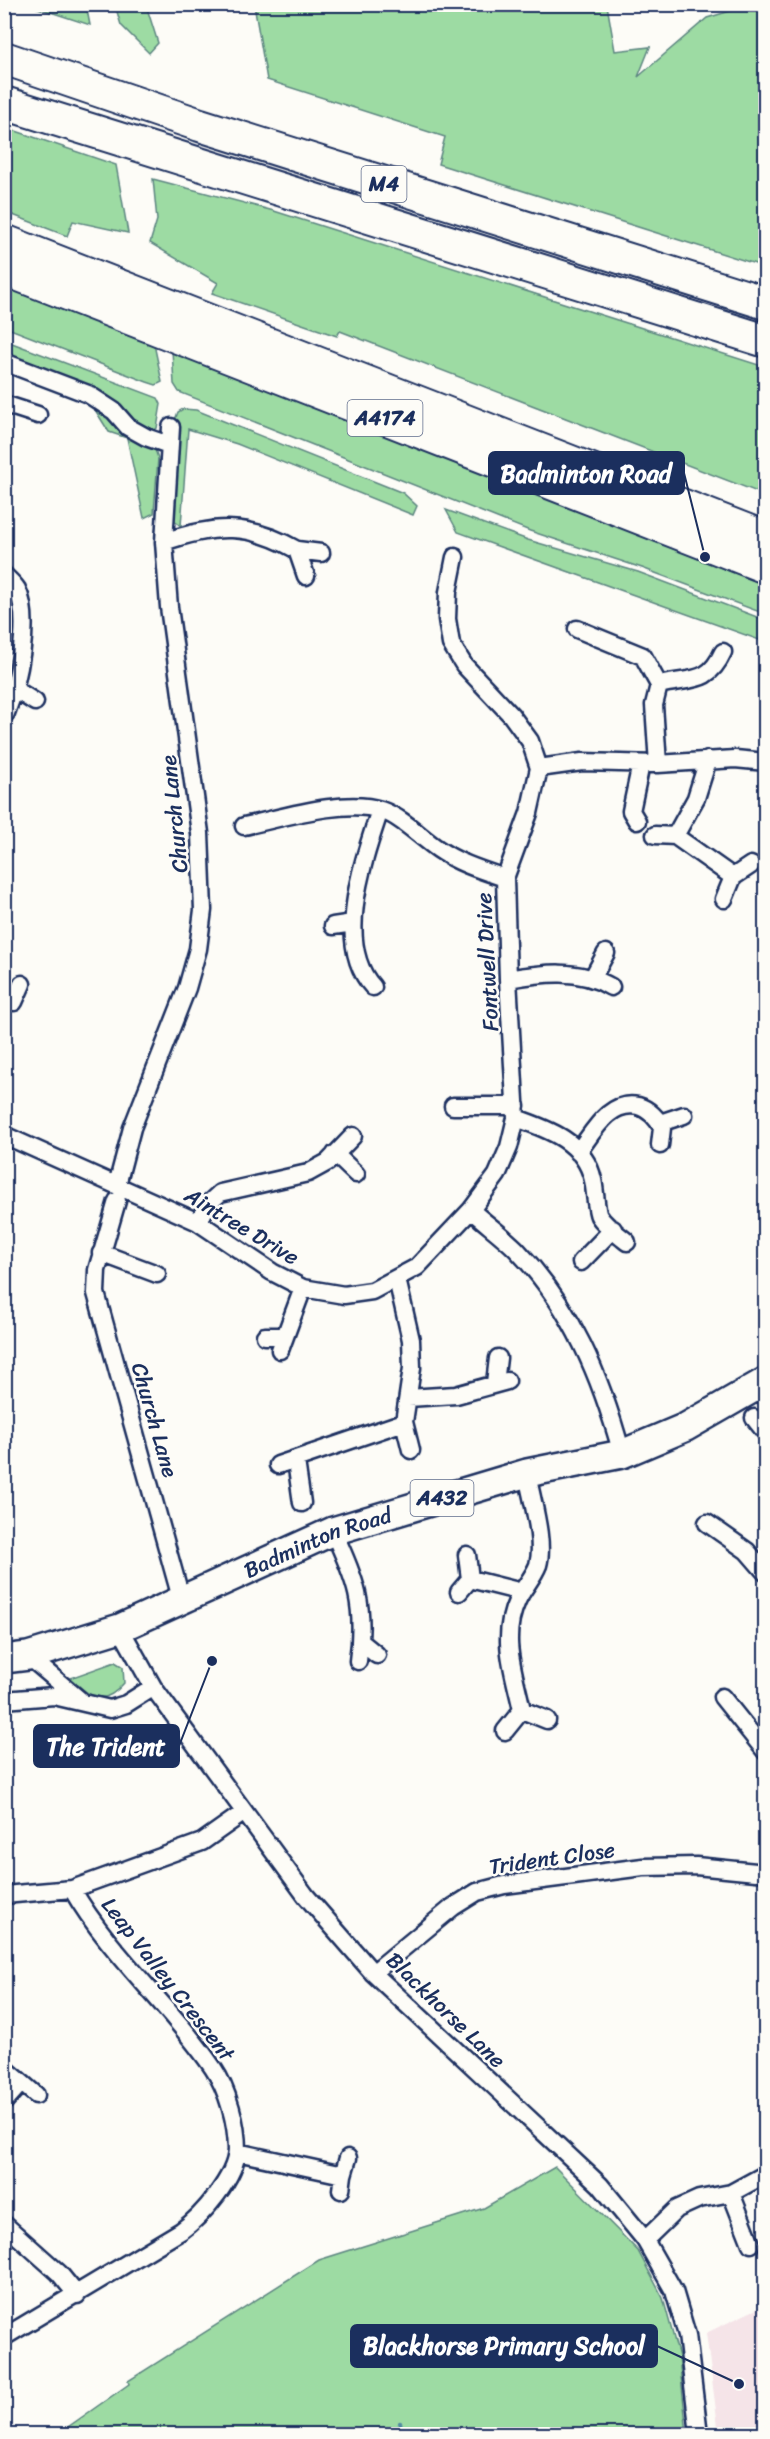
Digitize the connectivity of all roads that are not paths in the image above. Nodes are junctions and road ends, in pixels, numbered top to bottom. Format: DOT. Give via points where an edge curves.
graph roads {
  1 [pos="4,58"];
  2 [pos="4,103"];
  3 [pos="4,241"];
  4 [pos="4,269"];
  5 [pos="765,303"];
  6 [pos="765,341"];
  7 [pos="4,362"];
  8 [pos="5,396"];
  9 [pos="38,415"];
  10 [pos="171,427"];
  11 [pos="170,445"];
  12 [pos="765,538"];
  13 [pos="164,542"];
  14 [pos="297,550"];
  15 [pos="321,552"];
  16 [pos="455,557"];
  17 [pos="765,567"];
  18 [pos="4,574"];
  19 [pos="306,576"];
  20 [pos="588,627"];
  21 [pos="723,652"];
  22 [pos="659,685"];
  23 [pos="16,690"];
  24 [pos="35,702"];
  25 [pos="6,713"];
  26 [pos="708,760"];
  27 [pos="765,762"];
  28 [pos="649,764"];
  29 [pos="539,768"];
  30 [pos="380,810"];
  31 [pos="637,821"];
  32 [pos="244,826"];
  33 [pos="656,835"];
  34 [pos="675,836"];
  35 [pos="751,865"];
  36 [pos="734,877"];
  37 [pos="505,878"];
  38 [pos="724,899"];
  39 [pos="353,923"];
  40 [pos="333,926"];
  41 [pos="606,952"];
  42 [pos="593,976"];
  43 [pos="508,979"];
  44 [pos="22,984"];
  45 [pos="373,987"];
  46 [pos="611,987"];
  47 [pos="4,998"];
  48 [pos="453,1106"];
  49 [pos="516,1112"];
  50 [pos="684,1115"];
  51 [pos="660,1123"];
  52 [pos="4,1135"];
  53 [pos="353,1136"];
  54 [pos="660,1145"];
  55 [pos="579,1152"];
  56 [pos="335,1154"];
  57 [pos="356,1174"];
  58 [pos="117,1193"];
  59 [pos="471,1210"];
  60 [pos="198,1222"];
  61 [pos="613,1229"];
  62 [pos="627,1242"];
  63 [pos="101,1253"];
  64 [pos="581,1262"];
  65 [pos="158,1274"];
  66 [pos="398,1279"];
  67 [pos="303,1288"];
  68 [pos="265,1336"];
  69 [pos="498,1358"];
  70 [pos="765,1381"];
  71 [pos="408,1398"];
  72 [pos="754,1418"];
  73 [pos="405,1422"];
  74 [pos="765,1433"];
  75 [pos="411,1450"];
  76 [pos="622,1454"];
  77 [pos="296,1461"];
  78 [pos="278,1466"];
  79 [pos="528,1473"];
  80 [pos="302,1503"];
  81 [pos="707,1523"];
  82 [pos="333,1531"];
  83 [pos="467,1554"];
  84 [pos="765,1573"];
  85 [pos="470,1579"];
  86 [pos="459,1592"];
  87 [pos="522,1592"];
  88 [pos="181,1598"];
  89 [pos="120,1628"];
  90 [pos="361,1642"];
  91 [pos="377,1655"];
  92 [pos="16,1658"];
  93 [pos="358,1661"];
  94 [pos="153,1687"];
  95 [pos="722,1697"];
  96 [pos="4,1700"];
  97 [pos="83,1702"];
  98 [pos="522,1710"];
  99 [pos="547,1720"];
  100 [pos="505,1731"];
  101 [pos="765,1752"];
  102 [pos="243,1814"];
  103 [pos="765,1874"];
  104 [pos="72,1889"];
  105 [pos="4,1895"];
  106 [pos="374,1973"];
  107 [pos="7,2070"];
  108 [pos="21,2083"];
  109 [pos="36,2095"];
  110 [pos="4,2102"];
  111 [pos="237,2152"];
  112 [pos="348,2158"];
  113 [pos="765,2174"];
  114 [pos="731,2193"];
  115 [pos="4,2224"];
  116 [pos="645,2240"];
  117 [pos="751,2244"];
  118 [pos="77,2295"];
  119 [pos="4,2337"];
  120 [pos="699,2434"];
  1 -- 5 [label="highway, M4" via="200,125"];
  2 -- 6 [label="highway, M4"];
  3 -- 12 [label="highway, A4174"];
  4 -- 17 [label="highway, A4174"];
  7 -- 11 [label="street" via="88,394 114,411 128,427"];
  8 -- 9 [label="street"];
  10 -- 11 [label="street, Church Lane"];
  11 -- 13 [label="street, Church Lane"];
  13 -- 14 [label="street" via="194,531 236,527 273,536"];
  13 -- 58 [label="street, Church Lane" via="169,607 200,833 203,910 187,988 132,1128"];
  14 -- 15 [label="street"];
  14 -- 19 [label="street"];
  16 -- 29 [label="street" via="448,592 451,644 464,665 530,741"];
  18 -- 23 [label="street" via="17,589 24,617"];
  20 -- 22 [label="street" via="643,656"];
  21 -- 22 [label="street" via="715,669 702,677"];
  22 -- 28 [label="street"];
  23 -- 24 [label="street"];
  23 -- 25 [label="street"];
  26 -- 27 [label="street"];
  26 -- 28 [label="street"];
  26 -- 34 [label="street" via="696,798"];
  28 -- 29 [label="street" via="582,762"];
  28 -- 31 [label="street" via="631,811"];
  29 -- 37 [label="street, Fontwell Drive" via="529,813"];
  30 -- 32 [label="street" via="350,807 312,811"];
  30 -- 37 [label="street" via="411,826 438,849 469,867"];
  30 -- 39 [label="street" via="358,882"];
  33 -- 34 [label="street"];
  34 -- 36 [label="street"];
  35 -- 36 [label="street"];
  36 -- 38 [label="street"];
  37 -- 43 [label="street, Fontwell Drive"];
  39 -- 40 [label="street"];
  39 -- 45 [label="street" via="361,969"];
  41 -- 42 [label="street"];
  42 -- 43 [label="street" via="559,973"];
  42 -- 46 [label="street"];
  43 -- 49 [label="street, Fontwell Drive"];
  44 -- 47 [label="street" via="14,1002"];
  48 -- 49 [label="street"];
  49 -- 55 [label="street" via="568,1140"];
  49 -- 59 [label="street, Fontwell Drive" via="509,1147 497,1175"];
  50 -- 51 [label="street"];
  51 -- 54 [label="street"];
  51 -- 55 [label="street" via="642,1107 625,1104 612,1109"];
  52 -- 58 [label="street, Aintree Drive"];
  53 -- 56 [label="street"];
  55 -- 61 [label="street" via="592,1173 598,1216"];
  56 -- 57 [label="street"];
  56 -- 60 [label="street" via="308,1173 220,1193"];
  58 -- 60 [label="street, Aintree Drive"];
  58 -- 63 [label="street, Church Lane"];
  59 -- 66 [label="street, Aintree Drive" via="417,1267"];
  59 -- 76 [label="street" via="515,1248 559,1300 587,1351 608,1402"];
  60 -- 67 [label="street, Aintree Drive"];
  61 -- 62 [label="street"];
  61 -- 64 [label="street"];
  63 -- 65 [label="street"];
  63 -- 88 [label="street, Church Lane" via="96,1293"];
  66 -- 67 [label="street, Aintree Drive" via="372,1291 344,1295"];
  66 -- 71 [label="street" via="411,1340"];
  67 -- 68 [label="street" via="282,1343"];
  69 -- 71 [label="street" via="501,1382 456,1395"];
  70 -- 76 [label="main road, Badminton Road / A432" via="686,1427"];
  71 -- 73 [label="street"];
  72 -- 74 [label="street"];
  73 -- 75 [label="street"];
  73 -- 77 [label="street"];
  76 -- 79 [label="main road, Badminton Road / A432"];
  77 -- 78 [label="street"];
  77 -- 80 [label="street"];
  79 -- 82 [label="main road, Badminton Road / A432"];
  79 -- 87 [label="street" via="540,1542 538,1565"];
  81 -- 84 [label="street" via="747,1551"];
  82 -- 88 [label="main road, Badminton Road / A432"];
  82 -- 90 [label="street" via="362,1604"];
  83 -- 85 [label="street"];
  85 -- 86 [label="street"];
  85 -- 87 [label="street"];
  87 -- 98 [label="street" via="508,1624 507,1642"];
  88 -- 89 [label="main road, Badminton Road / A432"];
  89 -- 92 [label="main road, Badminton Road / A432"];
  89 -- 94 [label="street, Blackhorse Lane"];
  90 -- 91 [label="street"];
  90 -- 93 [label="street"];
  92 -- 97 [label="street"];
  94 -- 97 [label="street" via="110,1709"];
  94 -- 102 [label="street, Blackhorse Lane"];
  95 -- 101 [label="street"];
  96 -- 97 [label="street" via="54,1696"];
  98 -- 99 [label="street"];
  98 -- 100 [label="street"];
  102 -- 104 [label="street" via="202,1842"];
  102 -- 106 [label="street, Blackhorse Lane" via="306,1896"];
  103 -- 106 [label="street, Trident Close" via="696,1866 643,1867 504,1885 477,1892 453,1907"];
  104 -- 105 [label="street"];
  104 -- 111 [label="street, Leap Valley Crescent" via="91,1921 214,2069 228,2101"];
  106 -- 116 [label="street, Blackhorse Lane" via="600,2185"];
  107 -- 108 [label="street"];
  108 -- 109 [label="street"];
  108 -- 110 [label="street"];
  111 -- 112 [label="street" via="342,2183"];
  111 -- 118 [label="street" via="234,2165 200,2217"];
  113 -- 114 [label="street"];
  114 -- 116 [label="street" via="699,2199 677,2209"];
  114 -- 117 [label="street"];
  115 -- 118 [label="street" via="59,2272"];
  116 -- 120 [label="street, Blackhorse Lane" via="674,2290 687,2335"];
  118 -- 119 [label="street"];
}
